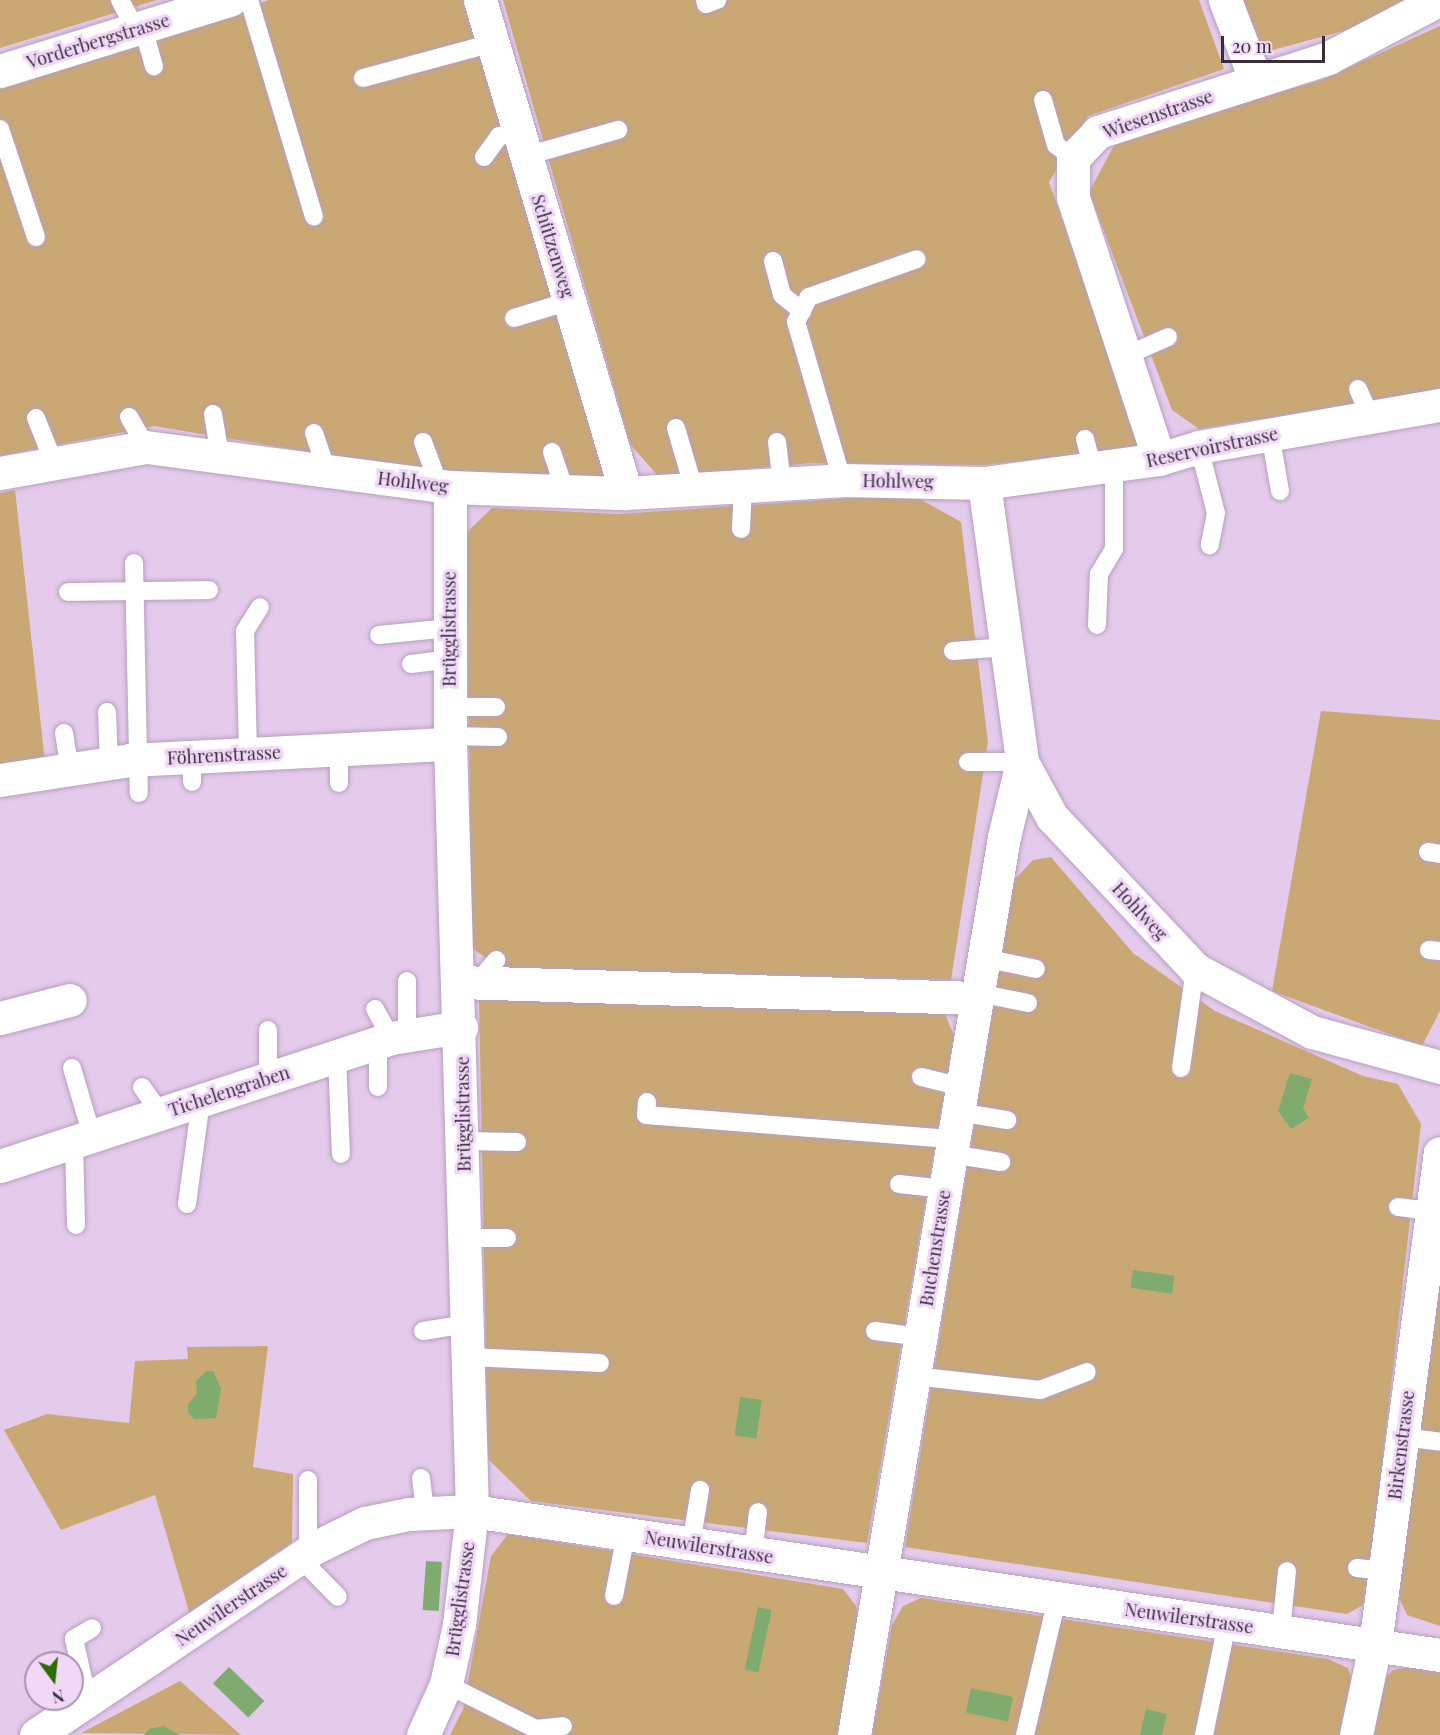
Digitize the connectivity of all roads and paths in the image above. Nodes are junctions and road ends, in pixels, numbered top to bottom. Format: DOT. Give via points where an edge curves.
graph roads {
  1 [pos="120,0"];
  2 [pos="249,0"];
  3 [pos="480,0"];
  4 [pos="705,0"];
  5 [pos="717,0"];
  6 [pos="1225,0"];
  7 [pos="1435,1"];
  8 [pos="218,2"];
  9 [pos="139,29"];
  10 [pos="493,43"];
  11 [pos="154,66"];
  12 [pos="0,71"];
  13 [pos="363,78"];
  14 [pos="1256,81"];
  15 [pos="1043,100"];
  16 [pos="0,129"];
  17 [pos="618,130"];
  18 [pos="523,144"];
  19 [pos="484,157"];
  20 [pos="1073,158"];
  21 [pos="314,216"];
  22 [pos="36,237"];
  23 [pos="917,259"];
  24 [pos="773,261"];
  25 [pos="570,301"];
  26 [pos="802,311"];
  27 [pos="514,318"];
  28 [pos="1168,338"];
  29 [pos="1125,356"];
  30 [pos="1440,405"];
  31 [pos="213,414"];
  32 [pos="129,417"];
  33 [pos="36,418"];
  34 [pos="676,428"];
  35 [pos="314,433"];
  36 [pos="1270,434"];
  37 [pos="423,442"];
  38 [pos="777,442"];
  39 [pos="146,447"];
  40 [pos="1199,447"];
  41 [pos="552,452"];
  42 [pos="220,456"];
  43 [pos="1097,458"];
  44 [pos="1159,459"];
  45 [pos="54,463"];
  46 [pos="327,471"];
  47 [pos="0,473"];
  48 [pos="842,480"];
  49 [pos="984,483"];
  50 [pos="782,484"];
  51 [pos="444,486"];
  52 [pos="743,486"];
  53 [pos="694,489"];
  54 [pos="565,491"];
  55 [pos="1280,491"];
  56 [pos="626,493"];
  57 [pos="741,529"];
  58 [pos="1210,545"];
  59 [pos="134,563"];
  60 [pos="135,589"];
  61 [pos="209,590"];
  62 [pos="68,592"];
  63 [pos="260,607"];
  64 [pos="1097,626"];
  65 [pos="379,635"];
  66 [pos="450,643"];
  67 [pos="1006,647"];
  68 [pos="953,651"];
  69 [pos="411,664"];
  70 [pos="496,707"];
  71 [pos="107,712"];
  72 [pos="450,729"];
  73 [pos="64,733"];
  74 [pos="498,737"];
  75 [pos="339,749"];
  76 [pos="248,753"];
  77 [pos="124,761"];
  78 [pos="968,762"];
  79 [pos="1022,762"];
  80 [pos="70,769"];
  81 [pos="0,780"];
  82 [pos="339,783"];
  83 [pos="139,793"];
  84 [pos="984,958"];
  85 [pos="1036,969"];
  86 [pos="1195,969"];
  87 [pos="477,975"];
  88 [pos="407,981"];
  89 [pos="977,995"];
  90 [pos="70,1000"];
  91 [pos="1028,1004"];
  92 [pos="375,1010"];
  93 [pos="0,1018"];
  94 [pos="461,1027"];
  95 [pos="268,1030"];
  96 [pos="392,1039"];
  97 [pos="337,1056"];
  98 [pos="1440,1067"];
  99 [pos="72,1068"];
  100 [pos="1181,1068"];
  101 [pos="921,1077"];
  102 [pos="268,1079"];
  103 [pos="142,1087"];
  104 [pos="378,1087"];
  105 [pos="201,1100"];
  106 [pos="647,1102"];
  107 [pos="160,1113"];
  108 [pos="1007,1120"];
  109 [pos="956,1123"];
  110 [pos="83,1139"];
  111 [pos="463,1141"];
  112 [pos="517,1142"];
  113 [pos="1440,1153"];
  114 [pos="341,1154"];
  115 [pos="1001,1162"];
  116 [pos="0,1166"];
  117 [pos="899,1185"];
  118 [pos="945,1189"];
  119 [pos="187,1204"];
  120 [pos="1398,1207"];
  121 [pos="1432,1211"];
  122 [pos="76,1225"];
  123 [pos="465,1238"];
  124 [pos="507,1238"];
  125 [pos="1430,1311"];
  126 [pos="467,1324"];
  127 [pos="423,1331"];
  128 [pos="875,1331"];
  129 [pos="920,1337"];
  130 [pos="468,1357"];
  131 [pos="600,1363"];
  132 [pos="1087,1372"];
  133 [pos="914,1376"];
  134 [pos="1402,1437"];
  135 [pos="1440,1442"];
  136 [pos="421,1478"];
  137 [pos="308,1480"];
  138 [pos="700,1490"];
  139 [pos="472,1511"];
  140 [pos="758,1512"];
  141 [pos="424,1513"];
  142 [pos="626,1534"];
  143 [pos="691,1544"];
  144 [pos="753,1554"];
  145 [pos="304,1555"];
  146 [pos="1287,1571"];
  147 [pos="881,1573"];
  148 [pos="614,1596"];
  149 [pos="339,1597"];
  150 [pos="1057,1599"];
  151 [pos="1227,1624"];
  152 [pos="92,1628"];
  153 [pos="1281,1631"];
  154 [pos="1375,1645"];
  155 [pos="1440,1655"];
  156 [pos="446,1684"];
  157 [pos="88,1701"];
  158 [pos="563,1726"];
  159 [pos="36,1735"];
  160 [pos="423,1735"];
  161 [pos="854,1735"];
  162 [pos="1025,1735"];
  163 [pos="1204,1735"];
  164 [pos="1356,1735"];
  1 -- 9 [label="lane"];
  2 -- 21 [label="lane"];
  3 -- 10 [label="street, Schützenweg"];
  4 -- 5 [label="lane"];
  6 -- 14 [label="street"];
  7 -- 14 [label="street, Wiesenstrasse" via="1328,58"];
  8 -- 9 [label="street, Vorderbergstrasse"];
  9 -- 11 [label="lane"];
  9 -- 12 [label="street, Vorderbergstrasse"];
  10 -- 13 [label="lane"];
  10 -- 18 [label="street, Schützenweg"];
  14 -- 20 [label="street, Wiesenstrasse" via="1098,132"];
  15 -- 20 [label="lane" via="1056,145"];
  16 -- 22 [label="lane"];
  17 -- 18 [label="lane"];
  18 -- 19 [label="lane" via="499,136"];
  18 -- 25 [label="street, Schützenweg"];
  20 -- 29 [label="street" via="1073,197"];
  23 -- 26 [label="lane" via="809,297"];
  24 -- 26 [label="lane" via="782,295"];
  25 -- 27 [label="lane"];
  25 -- 56 [label="street, Schützenweg"];
  26 -- 48 [label="lane" via="796,322"];
  28 -- 29 [label="lane"];
  29 -- 44 [label="street"];
  30 -- 36 [label="street, Reservoirstrasse" via="1364,403"];
  31 -- 42 [label="lane"];
  32 -- 39 [label="lane"];
  33 -- 45 [label="lane"];
  34 -- 53 [label="lane"];
  35 -- 46 [label="lane"];
  36 -- 40 [label="street, Reservoirstrasse"];
  36 -- 55 [label="lane"];
  37 -- 51 [label="lane"];
  38 -- 50 [label="lane"];
  39 -- 42 [label="street, Hohlweg"];
  39 -- 45 [label="street, Hohlweg"];
  40 -- 44 [label="street, Reservoirstrasse"];
  40 -- 58 [label="lane" via="1216,513"];
  41 -- 54 [label="lane"];
  42 -- 46 [label="street, Hohlweg"];
  43 -- 44 [label="street, Reservoirstrasse"];
  43 -- 49 [label="street, Reservoirstrasse"];
  43 -- 64 [label="lane" via="1114,549 1099,574"];
  45 -- 47 [label="street, Hohlweg"];
  46 -- 51 [label="street, Hohlweg"];
  48 -- 49 [label="street, Hohlweg"];
  48 -- 50 [label="street, Hohlweg"];
  49 -- 67 [label="street, Hohlweg"];
  50 -- 52 [label="street, Hohlweg"];
  51 -- 54 [label="street, Hohlweg"];
  51 -- 66 [label="street, Brügglistrasse" via="459,590"];
  52 -- 53 [label="street, Hohlweg"];
  52 -- 57 [label="lane"];
  53 -- 56 [label="street, Hohlweg"];
  54 -- 56 [label="street, Hohlweg"];
  59 -- 60 [label="lane"];
  60 -- 61 [label="lane"];
  60 -- 62 [label="lane"];
  60 -- 77 [label="lane"];
  63 -- 76 [label="lane" via="245,631"];
  65 -- 66 [label="lane"];
  66 -- 69 [label="lane"];
  66 -- 72 [label="street, Brügglistrasse"];
  67 -- 68 [label="lane"];
  67 -- 79 [label="street, Hohlweg"];
  70 -- 72 [label="lane"];
  71 -- 77 [label="lane"];
  72 -- 74 [label="lane"];
  72 -- 75 [label="street, Föhrenstrasse"];
  72 -- 87 [label="street, Brügglistrasse"];
  73 -- 80 [label="lane"];
  75 -- 76 [label="street, Föhrenstrasse"];
  75 -- 82 [label="lane"];
  76 -- 77 [label="street, Föhrenstrasse" via="192,769"];
  77 -- 80 [label="street, Föhrenstrasse"];
  77 -- 83 [label="lane"];
  78 -- 79 [label="lane"];
  79 -- 84 [label="street, Buchenstrasse" via="1004,837"];
  79 -- 86 [label="street, Hohlweg" via="1052,817"];
  80 -- 81 [label="street, Föhrenstrasse"];
  84 -- 85 [label="lane"];
  84 -- 89 [label="street, Buchenstrasse"];
  86 -- 98 [label="street, Hohlweg" via="1312,1032"];
  86 -- 100 [label="lane"];
  87 -- 89 [label="street"];
  87 -- 94 [label="street, Brügglistrasse"];
  88 -- 96 [label="lane"];
  89 -- 91 [label="lane"];
  89 -- 109 [label="street, Buchenstrasse"];
  90 -- 93 [label="street"];
  92 -- 96 [label="lane"];
  94 -- 96 [label="street, Tichelengraben"];
  94 -- 111 [label="street, Brügglistrasse"];
  95 -- 102 [label="lane"];
  96 -- 97 [label="street, Tichelengraben"];
  96 -- 104 [label="lane"];
  97 -- 102 [label="street, Tichelengraben"];
  97 -- 114 [label="lane"];
  99 -- 110 [label="lane"];
  101 -- 109 [label="lane"];
  102 -- 105 [label="street, Tichelengraben"];
  103 -- 107 [label="lane"];
  105 -- 107 [label="street, Tichelengraben"];
  105 -- 119 [label="lane"];
  106 -- 109 [label="lane" via="646,1115"];
  107 -- 110 [label="street, Tichelengraben"];
  108 -- 109 [label="lane"];
  109 -- 115 [label="lane"];
  109 -- 118 [label="street, Buchenstrasse"];
  110 -- 116 [label="street, Tichelengraben"];
  110 -- 122 [label="lane"];
  111 -- 112 [label="lane"];
  111 -- 123 [label="street, Brügglistrasse"];
  113 -- 121 [label="street, Birkenstrasse"];
  117 -- 118 [label="lane"];
  118 -- 129 [label="street, Buchenstrasse"];
  120 -- 121 [label="lane"];
  121 -- 125 [label="street, Birkenstrasse"];
  123 -- 124 [label="lane"];
  123 -- 126 [label="street, Brügglistrasse"];
  125 -- 134 [label="street, Birkenstrasse"];
  126 -- 127 [label="lane"];
  126 -- 130 [label="street, Brügglistrasse"];
  128 -- 129 [label="lane"];
  129 -- 133 [label="street, Buchenstrasse"];
  130 -- 131 [label="lane"];
  130 -- 139 [label="street, Brügglistrasse"];
  132 -- 133 [label="lane" via="1040,1390"];
  133 -- 147 [label="street, Buchenstrasse"];
  134 -- 135 [label="lane"];
  134 -- 154 [label="street, Birkenstrasse" via="1371,1569"];
  136 -- 141 [label="lane"];
  137 -- 145 [label="lane"];
  138 -- 143 [label="lane"];
  139 -- 141 [label="street, Neuwilerstrasse"];
  139 -- 142 [label="street, Neuwilerstrasse"];
  139 -- 156 [label="street, Brügglistrasse" via="459,1625"];
  140 -- 144 [label="lane"];
  141 -- 145 [label="street, Neuwilerstrasse" via="365,1523"];
  142 -- 143 [label="street, Neuwilerstrasse"];
  142 -- 148 [label="lane"];
  143 -- 144 [label="street, Neuwilerstrasse"];
  144 -- 147 [label="street, Neuwilerstrasse"];
  145 -- 149 [label="lane"];
  145 -- 157 [label="street, Neuwilerstrasse"];
  146 -- 153 [label="lane"];
  147 -- 150 [label="street, Neuwilerstrasse"];
  147 -- 161 [label="street, Buchenstrasse"];
  150 -- 151 [label="street, Neuwilerstrasse"];
  150 -- 162 [label="lane"];
  151 -- 153 [label="street, Neuwilerstrasse"];
  151 -- 163 [label="lane"];
  152 -- 157 [label="lane" via="74,1639"];
  153 -- 154 [label="street, Neuwilerstrasse"];
  154 -- 155 [label="street, Neuwilerstrasse"];
  154 -- 164 [label="street, Birkenstrasse"];
  156 -- 158 [label="lane" via="536,1729"];
  156 -- 160 [label="street, Brügglistrasse"];
  157 -- 159 [label="street, Neuwilerstrasse"];
}
